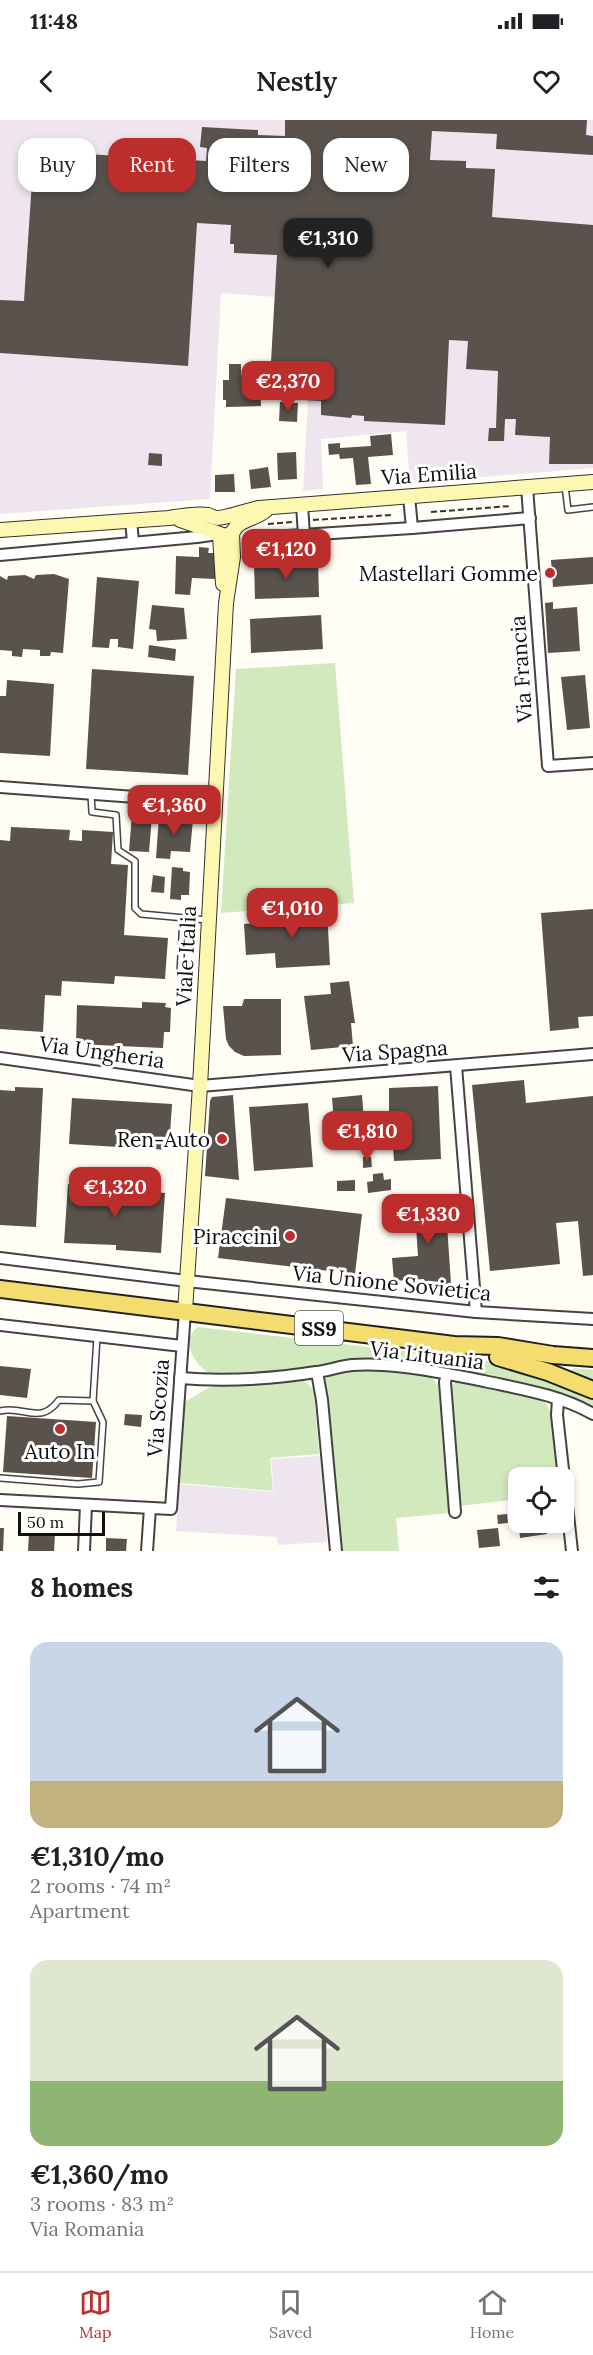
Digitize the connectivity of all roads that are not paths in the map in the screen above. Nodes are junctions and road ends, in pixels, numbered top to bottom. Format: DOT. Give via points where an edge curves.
graph roads {
  1 [pos="593,482"];
  2 [pos="565,484"];
  3 [pos="527,487"];
  4 [pos="409,496"];
  5 [pos="302,505"];
  6 [pos="593,507"];
  7 [pos="530,518"];
  8 [pos="131,520"];
  9 [pos="224,528"];
  10 [pos="412,528"];
  11 [pos="0,530"];
  12 [pos="304,535"];
  13 [pos="254,538"];
  14 [pos="133,543"];
  15 [pos="0,555"];
  16 [pos="593,763"];
  17 [pos="0,787"];
  18 [pos="91,794"];
  19 [pos="216,803"];
  20 [pos="183,918"];
  21 [pos="209,920"];
  22 [pos="180,974"];
  23 [pos="593,1054"];
  24 [pos="0,1058"];
  25 [pos="456,1066"];
  26 [pos="200,1086"];
  27 [pos="0,1258"];
  28 [pos="187,1281"];
  29 [pos="0,1289"];
  30 [pos="185,1311"];
  31 [pos="477,1312"];
  32 [pos="593,1319"];
  33 [pos="0,1324"];
  34 [pos="97,1337"];
  35 [pos="182,1346"];
  36 [pos="593,1346"];
  37 [pos="498,1351"];
  38 [pos="593,1358"];
  39 [pos="593,1366"];
  40 [pos="317,1372"];
  41 [pos="447,1374"];
  42 [pos="180,1378"];
  43 [pos="593,1390"];
  44 [pos="558,1399"];
  45 [pos="93,1401"];
  46 [pos="0,1411"];
  47 [pos="593,1414"];
  48 [pos="0,1478"];
  49 [pos="0,1500"];
  50 [pos="86,1505"];
  51 [pos="150,1508"];
  52 [pos="455,1512"];
  53 [pos="84,1551"];
  54 [pos="147,1551"];
  55 [pos="336,1551"];
  56 [pos="572,1551"];
  1 -- 2 [label="street, Via Emilia"];
  2 -- 3 [label="street, Via Emilia"];
  2 -- 6 [label="lane" via="568,510"];
  3 -- 4 [label="street, Via Emilia"];
  3 -- 7 [label="street, Via Francia"];
  4 -- 5 [label="street, Via Emilia"];
  4 -- 10 [label="street"];
  5 -- 9 [label="street, Via Emilia" via="237,512"];
  5 -- 12 [label="street"];
  7 -- 10 [label="street"];
  7 -- 16 [label="street, Via Francia" via="548,766"];
  8 -- 9 [label="street, Via Emilia" via="208,515"];
  8 -- 11 [label="street, Via Emilia"];
  8 -- 14 [label="street"];
  9 -- 14 [label="street"];
  9 -- 19 [label="street, Viale Italia" via="226,603"];
  10 -- 12 [label="street"];
  12 -- 13 [label="street"];
  14 -- 15 [label="street"];
  17 -- 18 [label="street"];
  18 -- 19 [label="street"];
  18 -- 20 [label="lane" via="92,812 116,814 118,850 135,861 135,908 141,914"];
  19 -- 21 [label="street, Viale Italia"];
  20 -- 21 [label="lane"];
  20 -- 22 [label="lane"];
  21 -- 26 [label="street, Viale Italia"];
  23 -- 25 [label="street, Via Spagna"];
  24 -- 26 [label="street, Via Ungheria"];
  25 -- 26 [label="street, Via Spagna"];
  25 -- 31 [label="street"];
  26 -- 28 [label="street, Viale Italia"];
  27 -- 28 [label="street, Via Unione Sovietica"];
  28 -- 30 [label="street, Viale Italia"];
  28 -- 31 [label="street, Via Unione Sovietica"];
  29 -- 30 [label="main road, SS9"];
  30 -- 35 [label="street, Via Scozia"];
  30 -- 37 [label="main road, SS9"];
  31 -- 32 [label="street, Via Unione Sovietica"];
  33 -- 34 [label="street"];
  34 -- 35 [label="street"];
  34 -- 45 [label="lane"];
  35 -- 42 [label="street, Via Scozia"];
  36 -- 37 [label="main road"];
  37 -- 38 [label="main road, SS9"];
  37 -- 39 [label="main road, SS9"];
  37 -- 43 [label="main road"];
  40 -- 41 [label="street, Via Lituania" via="352,1365"];
  40 -- 42 [label="street, Via Lituania" via="218,1382"];
  40 -- 55 [label="street"];
  41 -- 44 [label="street, Via Lituania"];
  41 -- 52 [label="street"];
  42 -- 51 [label="street, Via Scozia" via="171,1509"];
  44 -- 47 [label="street, Via Lituania"];
  44 -- 56 [label="street"];
  45 -- 46 [label="lane" via="58,1400 44,1413"];
  45 -- 48 [label="lane" via="103,1422 99,1482"];
  49 -- 50 [label="street"];
  50 -- 51 [label="street"];
  50 -- 53 [label="street"];
  51 -- 54 [label="street"];
}
